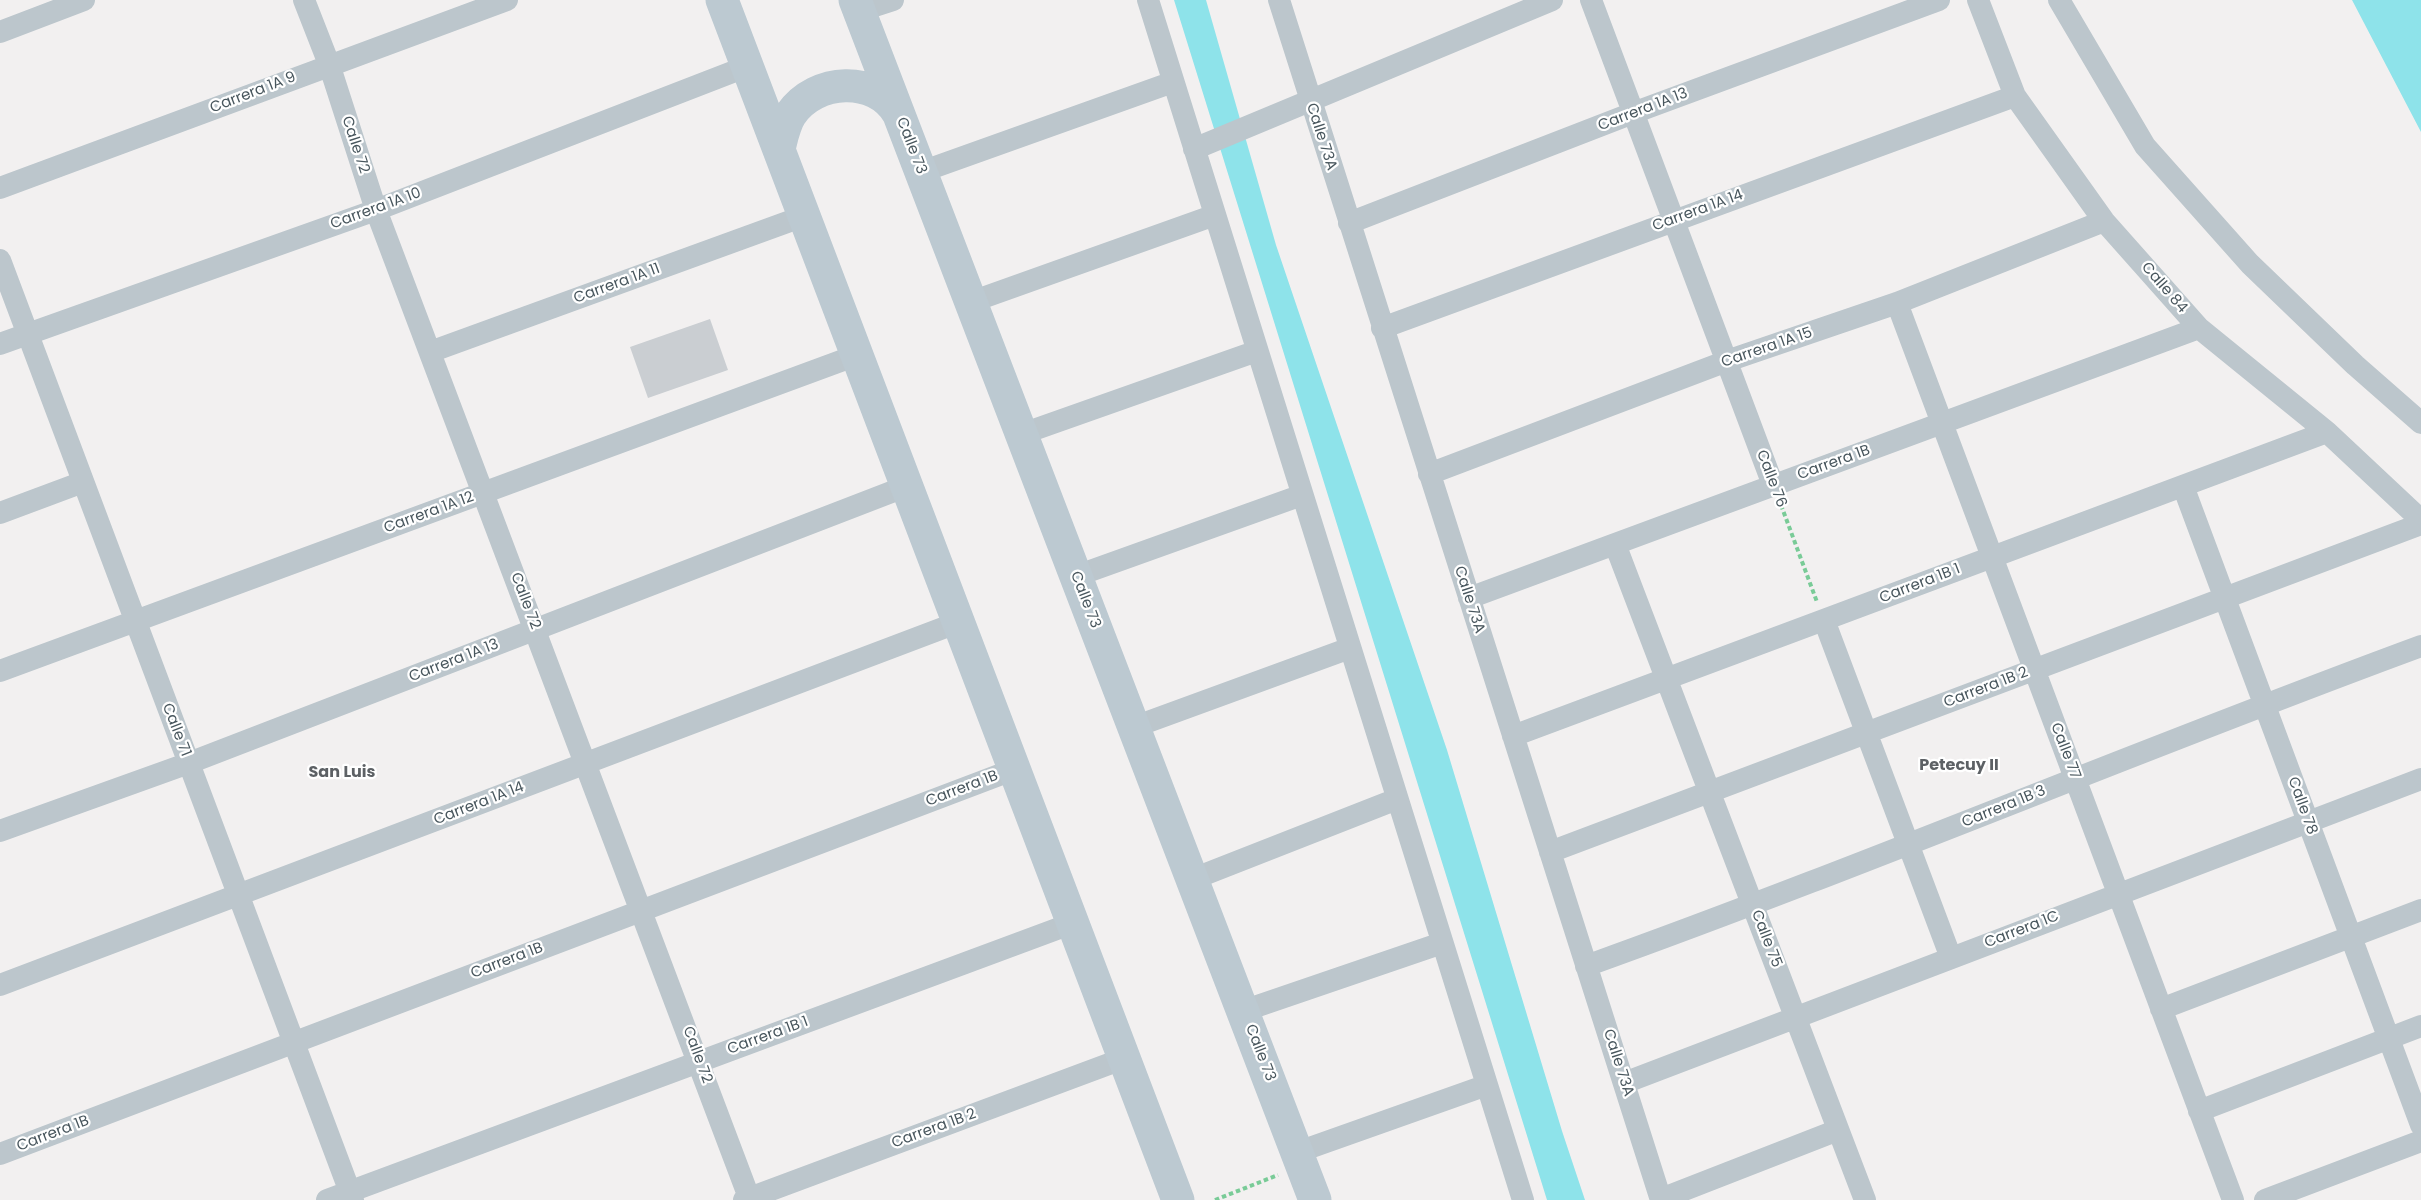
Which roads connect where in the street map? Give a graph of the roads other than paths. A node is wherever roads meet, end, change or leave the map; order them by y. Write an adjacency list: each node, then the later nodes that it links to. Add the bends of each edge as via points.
1 (84, 0): 14 (street)
2 (304, 0): 15 (street, Calle 72)
3 (507, 0): 15 (street, Carrera 1A 9)
4 (722, 0): 16 (main road)
5 (893, 0): 13 (street)
6 (1148, 0): 17 (street)
7 (1279, 0): 19 (street, Calle 73A)
8 (1552, 0): 19 (street)
9 (1591, 0): 20 (street, Calle 76)
10 (1939, 0): 20 (street, Carrera 1A 13)
11 (1978, 0): 18 (street, Calle 84)
12 (2059, 0): 44 (street, via 2145,146 2250,264)
13 (857, 5): 21 (main road, Calle 73)
14 (0, 32)
15 (329, 64): 25 (street, Carrera 1A 9); 26 (street, Calle 72)
16 (748, 66): 23 (main road); 26 (street, Carrera 1A 10)
17 (1173, 82): 22 (street); 24 (street)
18 (2015, 96): 29 (street, Carrera 1A 14); 30 (street, Calle 84)
19 (1302, 104): 22 (street); 31 (street, Calle 73A)
20 (1634, 113): 29 (street, Calle 76); 31 (street, Carrera 1A 13)
21 (900, 118): 23 (main road, via 891,102 875,92 839,86 804,100 783,131); 24 (main road, Calle 73)
22 (1200, 147): 27 (street)
23 (779, 149): 28 (main road)
24 (921, 172): 33 (main road, Calle 73)
25 (0, 188)
26 (376, 210): 37 (street, Carrera 1A 10); 40 (street, Calle 72)
27 (1215, 215): 33 (street); 39 (street)
28 (804, 216): 40 (street, Carrera 1A 11); 41 (main road)
29 (1674, 220): 35 (street, Carrera 1A 14); 42 (street, Calle 76)
30 (2104, 221): 34 (street, Carrera 1A 15); 36 (street, Calle 84)
31 (1349, 223): 35 (street, Calle 73A)
32 (0, 260): 37 (street, Calle 71)
33 (971, 302): 46 (main road, Calle 73)
34 (1897, 303): 42 (street, Carrera 1A 15); 43 (street, Calle 77)
35 (1382, 328): 47 (street, Calle 73A)
36 (2199, 328): 43 (street, Carrera 1B); 45 (street, Calle 84)
37 (27, 333): 38 (street, Carrera 1A 10); 48 (street, Calle 71)
38 (0, 344)
39 (1257, 351): 46 (street); 53 (street)
40 (430, 352): 52 (street, Calle 72)
41 (857, 355): 50 (main road); 52 (street, Carrera 1A 12)
42 (1727, 362): 47 (street, Carrera 1A 15); 49 (street, Calle 76)
43 (1942, 423): 49 (street, Carrera 1B); 57 (street, Calle 77)
44 (2421, 423)
45 (2327, 432): 51 (street, Carrera 1B 1); 55 (street, Calle 84)
46 (1022, 434): 58 (main road, Calle 73)
47 (1429, 474): 59 (street, Calle 73A)
48 (83, 482): 54 (street); 62 (street, Calle 71)
49 (1773, 485): 56 (street, Carrera 1B)
50 (907, 486): 63 (main road); 64 (street, Carrera 1A 13)
51 (2183, 486): 57 (street, Carrera 1B 1); 60 (street, Calle 78)
52 (484, 493): 62 (street, Carrera 1A 12); 64 (street, Calle 72)
53 (1302, 495): 58 (street); 66 (street)
54 (0, 513)
55 (2421, 522): 60 (street, Carrera 1B 2)
56 (1615, 544): 59 (street, Carrera 1B); 69 (street, Calle 75)
57 (1992, 557): 61 (street, Carrera 1B 1); 67 (street, Calle 77)
58 (1076, 576): 71 (main road, Calle 73)
59 (1468, 598): 73 (street, Calle 73A)
60 (2224, 598): 67 (street, Carrera 1B 2); 70 (street, Calle 78)
61 (1824, 620): 69 (street, Carrera 1B 1); 72 (street)
62 (135, 621): 68 (street, Carrera 1A 12); 74 (street, Calle 71)
63 (959, 622): 75 (street, Carrera 1A 14); 76 (main road)
64 (536, 630): 74 (street, Carrera 1A 13); 75 (street, Calle 72)
65 (2421, 646): 70 (street, Carrera 1B 3)
66 (1350, 648): 71 (street); 80 (street)
67 (2034, 670): 72 (street, Carrera 1B 2); 77 (street, Calle 77)
68 (0, 671)
69 (1666, 679): 73 (street, Carrera 1B 1); 79 (street, Calle 75)
70 (2264, 704): 77 (street, Carrera 1B 3); 81 (street, Calle 78)
71 (1134, 727): 85 (main road, Calle 73)
72 (1867, 733): 79 (street, Carrera 1B 2); 83 (street)
73 (1513, 736): 84 (street, Calle 73A)
74 (189, 763): 82 (street, Carrera 1A 13); 87 (street, Calle 71)
75 (586, 763): 87 (street, Carrera 1A 14); 89 (street, Calle 72)
76 (1014, 768): 89 (street, Carrera 1B); 91 (main road)
77 (2075, 779): 83 (street, Carrera 1B 3); 86 (street, Calle 77)
78 (2421, 779): 81 (street, Carrera 1C)
79 (1709, 792): 84 (street, Carrera 1B 2); 88 (street, Calle 75)
80 (1397, 798): 85 (street); 93 (street)
81 (2308, 822): 86 (street, Carrera 1C); 92 (street, Calle 78)
82 (0, 831)
83 (1909, 845): 88 (street, Carrera 1B 3); 94 (street)
84 (1550, 852): 95 (street, Calle 73A)
85 (1193, 879): 98 (main road, Calle 73)
86 (2118, 894): 94 (street, Carrera 1C); 97 (street, Calle 77)
87 (238, 895): 96 (street, Carrera 1A 14); 102 (street, Calle 71)
88 (1752, 904): 95 (street, Carrera 1B 3); 99 (street, Calle 75)
89 (642, 910): 102 (street, Carrera 1B); 104 (street, Calle 72)
90 (2421, 910): 92 (street)
91 (1073, 923): 103 (main road); 104 (street, Carrera 1B 1)
92 (2350, 936): 97 (street); 101 (street, Calle 78)
93 (1442, 943): 98 (street); 106 (street)
94 (1951, 958): 99 (street, Carrera 1C)
95 (1586, 966): 105 (street, Calle 73A)
96 (0, 985)
97 (2161, 1009): 107 (street, Calle 77)
98 (1243, 1011): 112 (main road, Calle 73)
99 (1795, 1017): 105 (street, Carrera 1C); 109 (street, Calle 75)
100 (2421, 1026): 101 (street)
101 (2388, 1038): 107 (street); 108 (street, Calle 78)
102 (293, 1042): 111 (street, Carrera 1B); 113 (street, Calle 71)
103 (1125, 1058): 114 (street, Carrera 1B 2); 115 (main road)
104 (699, 1062): 113 (street, Carrera 1B 1); 114 (street, Calle 72)
105 (1624, 1083): 119 (street, Calle 73A)
106 (1487, 1085): 112 (street); 118 (street)
107 (2199, 1111): 121 (street, Calle 77)
108 (2421, 1125)
109 (1838, 1130): 119 (street); 120 (street, Calle 75)
110 (2421, 1141): 122 (street)
111 (0, 1154)
112 (1300, 1159): 117 (main road, Calle 73)
113 (351, 1196): 116 (street, Carrera 1B 1)
114 (748, 1199)
115 (1175, 1199)
116 (327, 1200)
117 (1315, 1200)
118 (1523, 1200)
119 (1661, 1200)
120 (1865, 1200)
121 (2233, 1200)
122 (2265, 1200)

